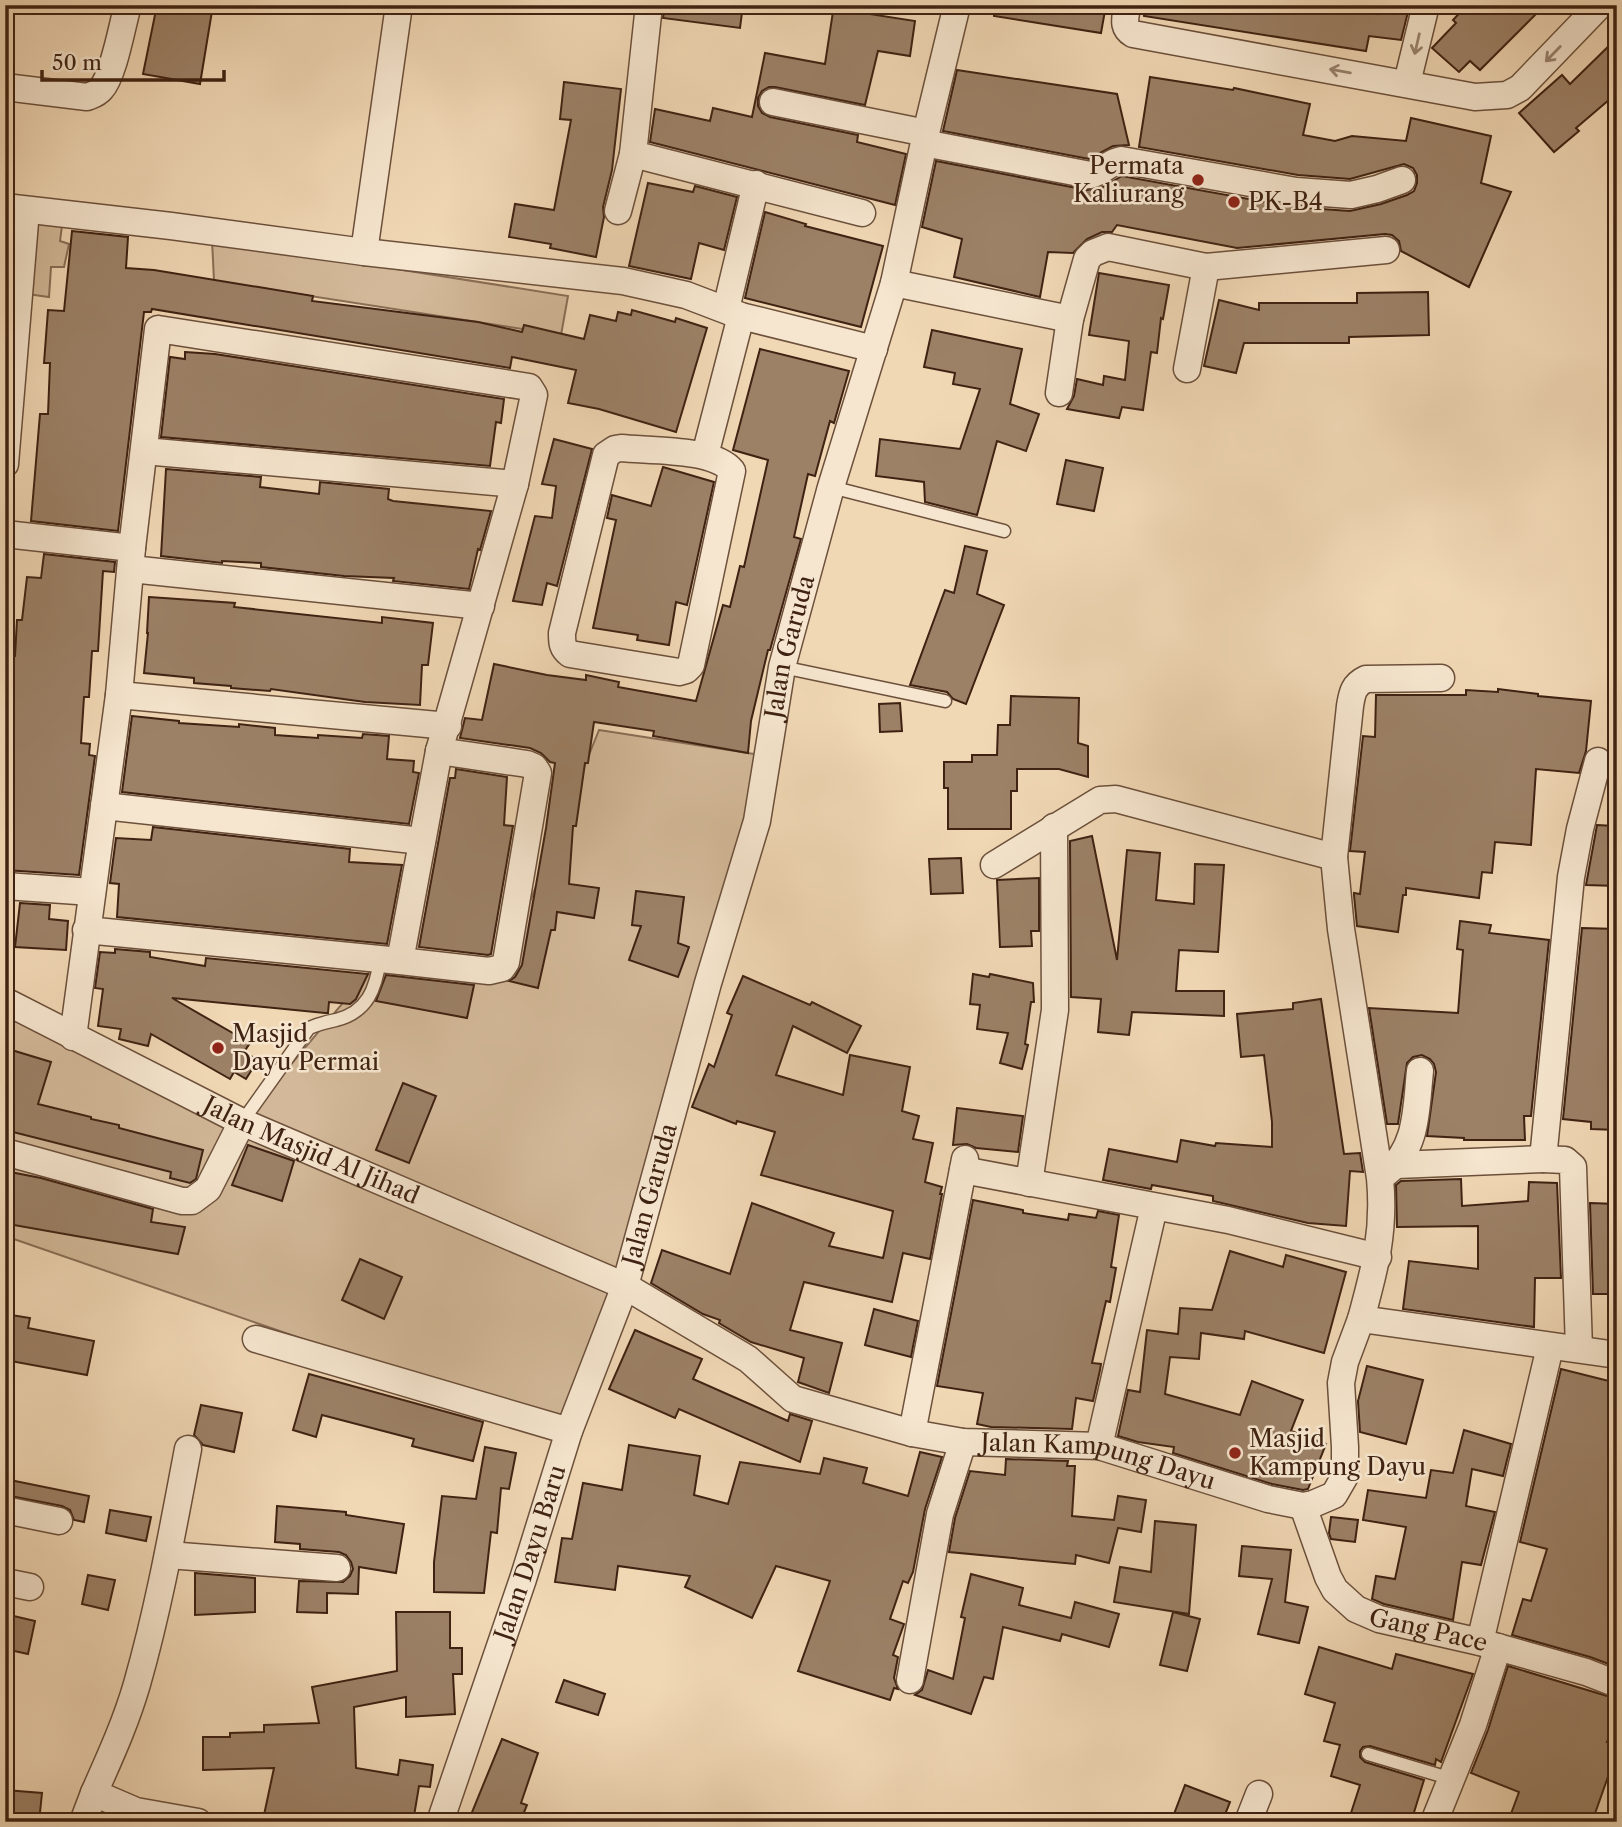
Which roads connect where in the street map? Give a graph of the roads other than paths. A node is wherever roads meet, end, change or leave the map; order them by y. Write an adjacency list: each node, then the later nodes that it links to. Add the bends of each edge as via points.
1 (128, 5): 9 (street, via 108,78 94,95)
2 (400, 5): 19 (street)
3 (649, 5): 12 (street)
4 (957, 5): 11 (street, Jalan Garuda)
5 (1127, 5): 8 (street, one-way to 5, via 1133,34 1125,24)
6 (1426, 5): 8 (street, one-way to 8)
7 (1600, 5): 8 (street, one-way to 8, via 1520,88 1507,95 1475,97)
8 (1407, 83)
9 (5, 87)
10 (773, 102): 11 (street)
11 (925, 138): 13 (street, via 1090,175 1121,160 1296,191 1351,195); 21 (street, Jalan Garuda)
12 (633, 154): 14 (street); 16 (street)
13 (1402, 180)
14 (756, 184): 17 (street); 22 (street)
15 (16, 208): 19 (street); 29 (street)
16 (618, 211)
17 (862, 213)
18 (1386, 250): 20 (street)
19 (363, 252): 22 (street, via 623,281 686,295)
20 (1206, 267): 23 (street, via 1102,248 1087,258); 25 (street)
21 (894, 283): 23 (street); 24 (street, Jalan Garuda)
22 (733, 312): 24 (street); 28 (street)
23 (1070, 319): 26 (street)
24 (874, 349): 31 (street, Jalan Garuda)
25 (1187, 369)
26 (1059, 393)
27 (144, 451): 30 (street); 30 (street, via 158,329 529,387 534,395); 34 (street)
28 (705, 456): 28 (street, via 621,448 606,455 562,633 564,650 680,672 691,665 732,476 728,466)
29 (5, 464)
30 (515, 484): 35 (street)
31 (831, 487): 32 (lane); 36 (street, Jalan Garuda)
32 (1004, 531)
33 (5, 534): 34 (street)
34 (132, 559): 35 (street); 38 (street)
35 (481, 606): 40 (street)
36 (782, 667): 39 (lane); 62 (street, Jalan Garuda, via 757,821)
37 (1441, 678): 46 (street, via 1373,678 1355,687)
38 (119, 695): 40 (street); 43 (street)
39 (945, 702)
40 (448, 726): 41 (street)
41 (439, 751): 45 (street); 51 (street, via 527,764 538,773 506,962 489,971)
42 (1598, 761): 57 (street, via 1571,877)
43 (104, 806): 45 (street); 49 (street)
44 (1054, 827): 46 (street, via 1100,800 1116,799); 47 (street); 59 (street, via 1055,1010)
45 (422, 841): 51 (street)
46 (1334, 858): 58 (street, via 1341,929)
47 (994, 865)
48 (5, 886): 49 (street)
49 (92, 892): 50 (street)
50 (86, 930): 51 (street); 53 (street)
51 (390, 960): 55 (lane, via 372,994 353,1013 309,1028)
52 (5, 1001): 53 (street, Jalan Masjid Al Jihad)
53 (73, 1037): 55 (street, Jalan Masjid Al Jihad)
54 (1420, 1071): 58 (street, via 1414,1134)
55 (242, 1122): 56 (street, via 208,1189 192,1201); 62 (street, Jalan Masjid Al Jihad)
56 (5, 1152)
57 (1543, 1159): 58 (street); 66 (street, via 1565,1160 1573,1167)
58 (1388, 1172): 61 (street)
59 (1029, 1183): 60 (street); 69 (street, via 964,1165)
60 (1154, 1207): 61 (street); 71 (street)
61 (1378, 1257): 63 (street)
62 (625, 1286): 68 (street, Jalan Dayu Baru); 69 (street, Jalan Kampung Dayu, via 748,1359 793,1399)
63 (1361, 1319): 65 (street); 73 (street, via 1341,1383 1345,1476 1334,1495)
64 (256, 1339): 68 (street)
65 (1550, 1347): 66 (street); 78 (street)
66 (1579, 1349): 67 (street)
67 (1617, 1355)
68 (569, 1431): 87 (street, Jalan Dayu Baru)
69 (912, 1433): 70 (street, Jalan Kampung Dayu)
70 (963, 1441): 71 (street, Jalan Kampung Dayu); 79 (street, via 940,1514)
71 (1099, 1446): 73 (street, Jalan Kampung Dayu)
72 (188, 1449): 76 (street)
73 (1303, 1506): 78 (street, Gang Pace, via 1328,1577 1345,1601 1379,1619)
74 (5, 1510): 75 (street)
75 (59, 1521)
76 (168, 1555): 77 (street); 83 (street, via 137,1685)
77 (337, 1568)
78 (1489, 1645): 80 (street, Gang Pace); 82 (street)
79 (910, 1680)
80 (1617, 1684)
81 (1368, 1754): 82 (lane)
82 (1452, 1779): 89 (street)
83 (94, 1793): 85 (street); 86 (street, via 136,1811)
84 (1259, 1794): 88 (street)
85 (83, 1822)
86 (198, 1822)
87 (440, 1822)
88 (1248, 1822)
89 (1434, 1822)

